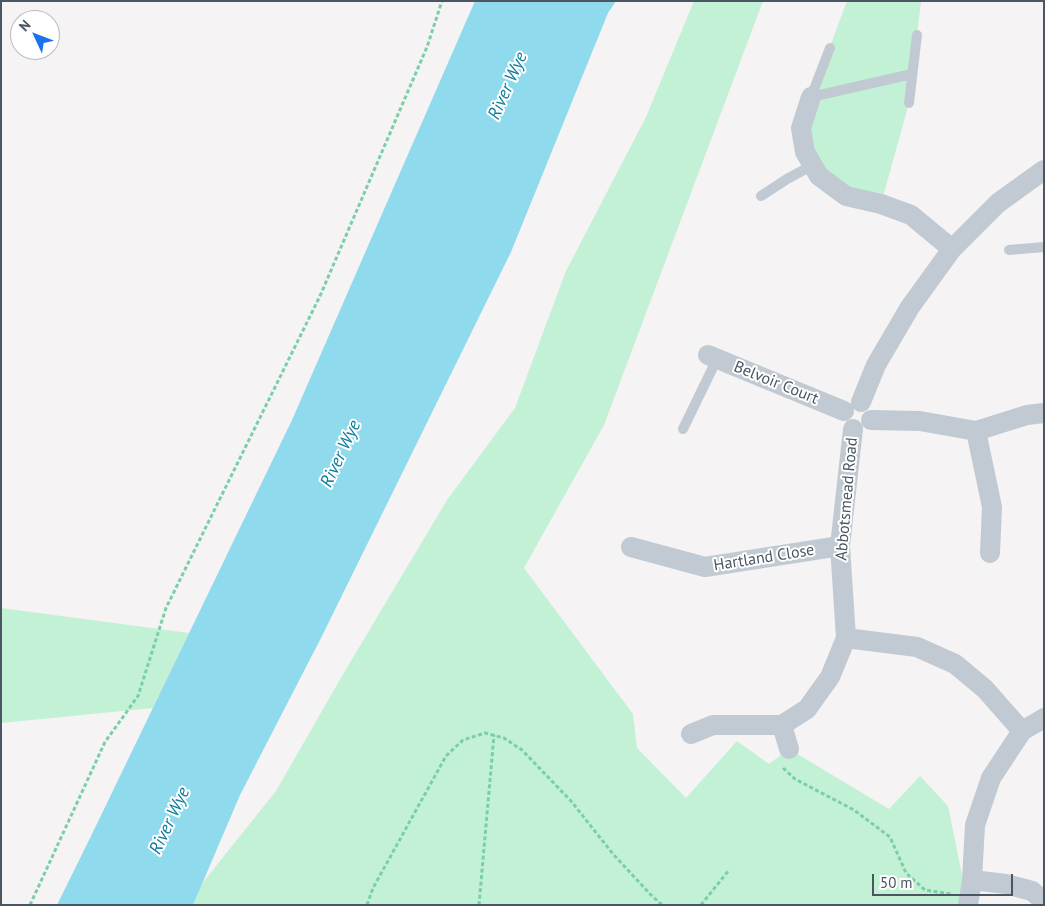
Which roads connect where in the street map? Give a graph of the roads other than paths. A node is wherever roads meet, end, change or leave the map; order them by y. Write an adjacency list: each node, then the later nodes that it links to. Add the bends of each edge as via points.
1 (917, 36): 3 (lane)
2 (830, 48): 4 (lane)
3 (912, 74): 4 (lane); 5 (lane)
4 (811, 97): 6 (street, via 800,128 805,152)
5 (909, 103)
6 (813, 165): 8 (lane); 10 (street, via 819,176 846,196 911,215)
7 (1044, 170): 10 (street, via 998,202)
8 (761, 196)
9 (1044, 248): 11 (lane)
10 (952, 249): 13 (street, via 910,307)
11 (1009, 250)
12 (712, 357): 13 (street, Belvoir Court); 17 (lane)
13 (852, 406): 15 (street, via 866,404 872,414); 16 (street, via 844,421)
14 (1044, 413): 18 (street)
15 (871, 420): 16 (street, via 864,428); 18 (street, via 920,421)
16 (853, 429): 19 (street, Abbotsmead Road)
17 (683, 430)
18 (976, 431): 21 (street, via 992,507)
19 (840, 546): 20 (street, Hartland Close, via 705,568); 22 (street, Abbotsmead Road)
20 (631, 547)
21 (990, 553)
22 (846, 638): 24 (street, Abbotsmead Road, via 830,677 807,709); 25 (street, via 917,647 955,664 985,689)
23 (1044, 718): 25 (street)
24 (782, 725): 26 (street, via 713,725); 27 (street)
25 (1022, 731): 28 (street, via 991,778 974,825)
26 (691, 734)
27 (789, 749)
28 (970, 894): 29 (street, via 1006,884 1032,891)
29 (1044, 901)

